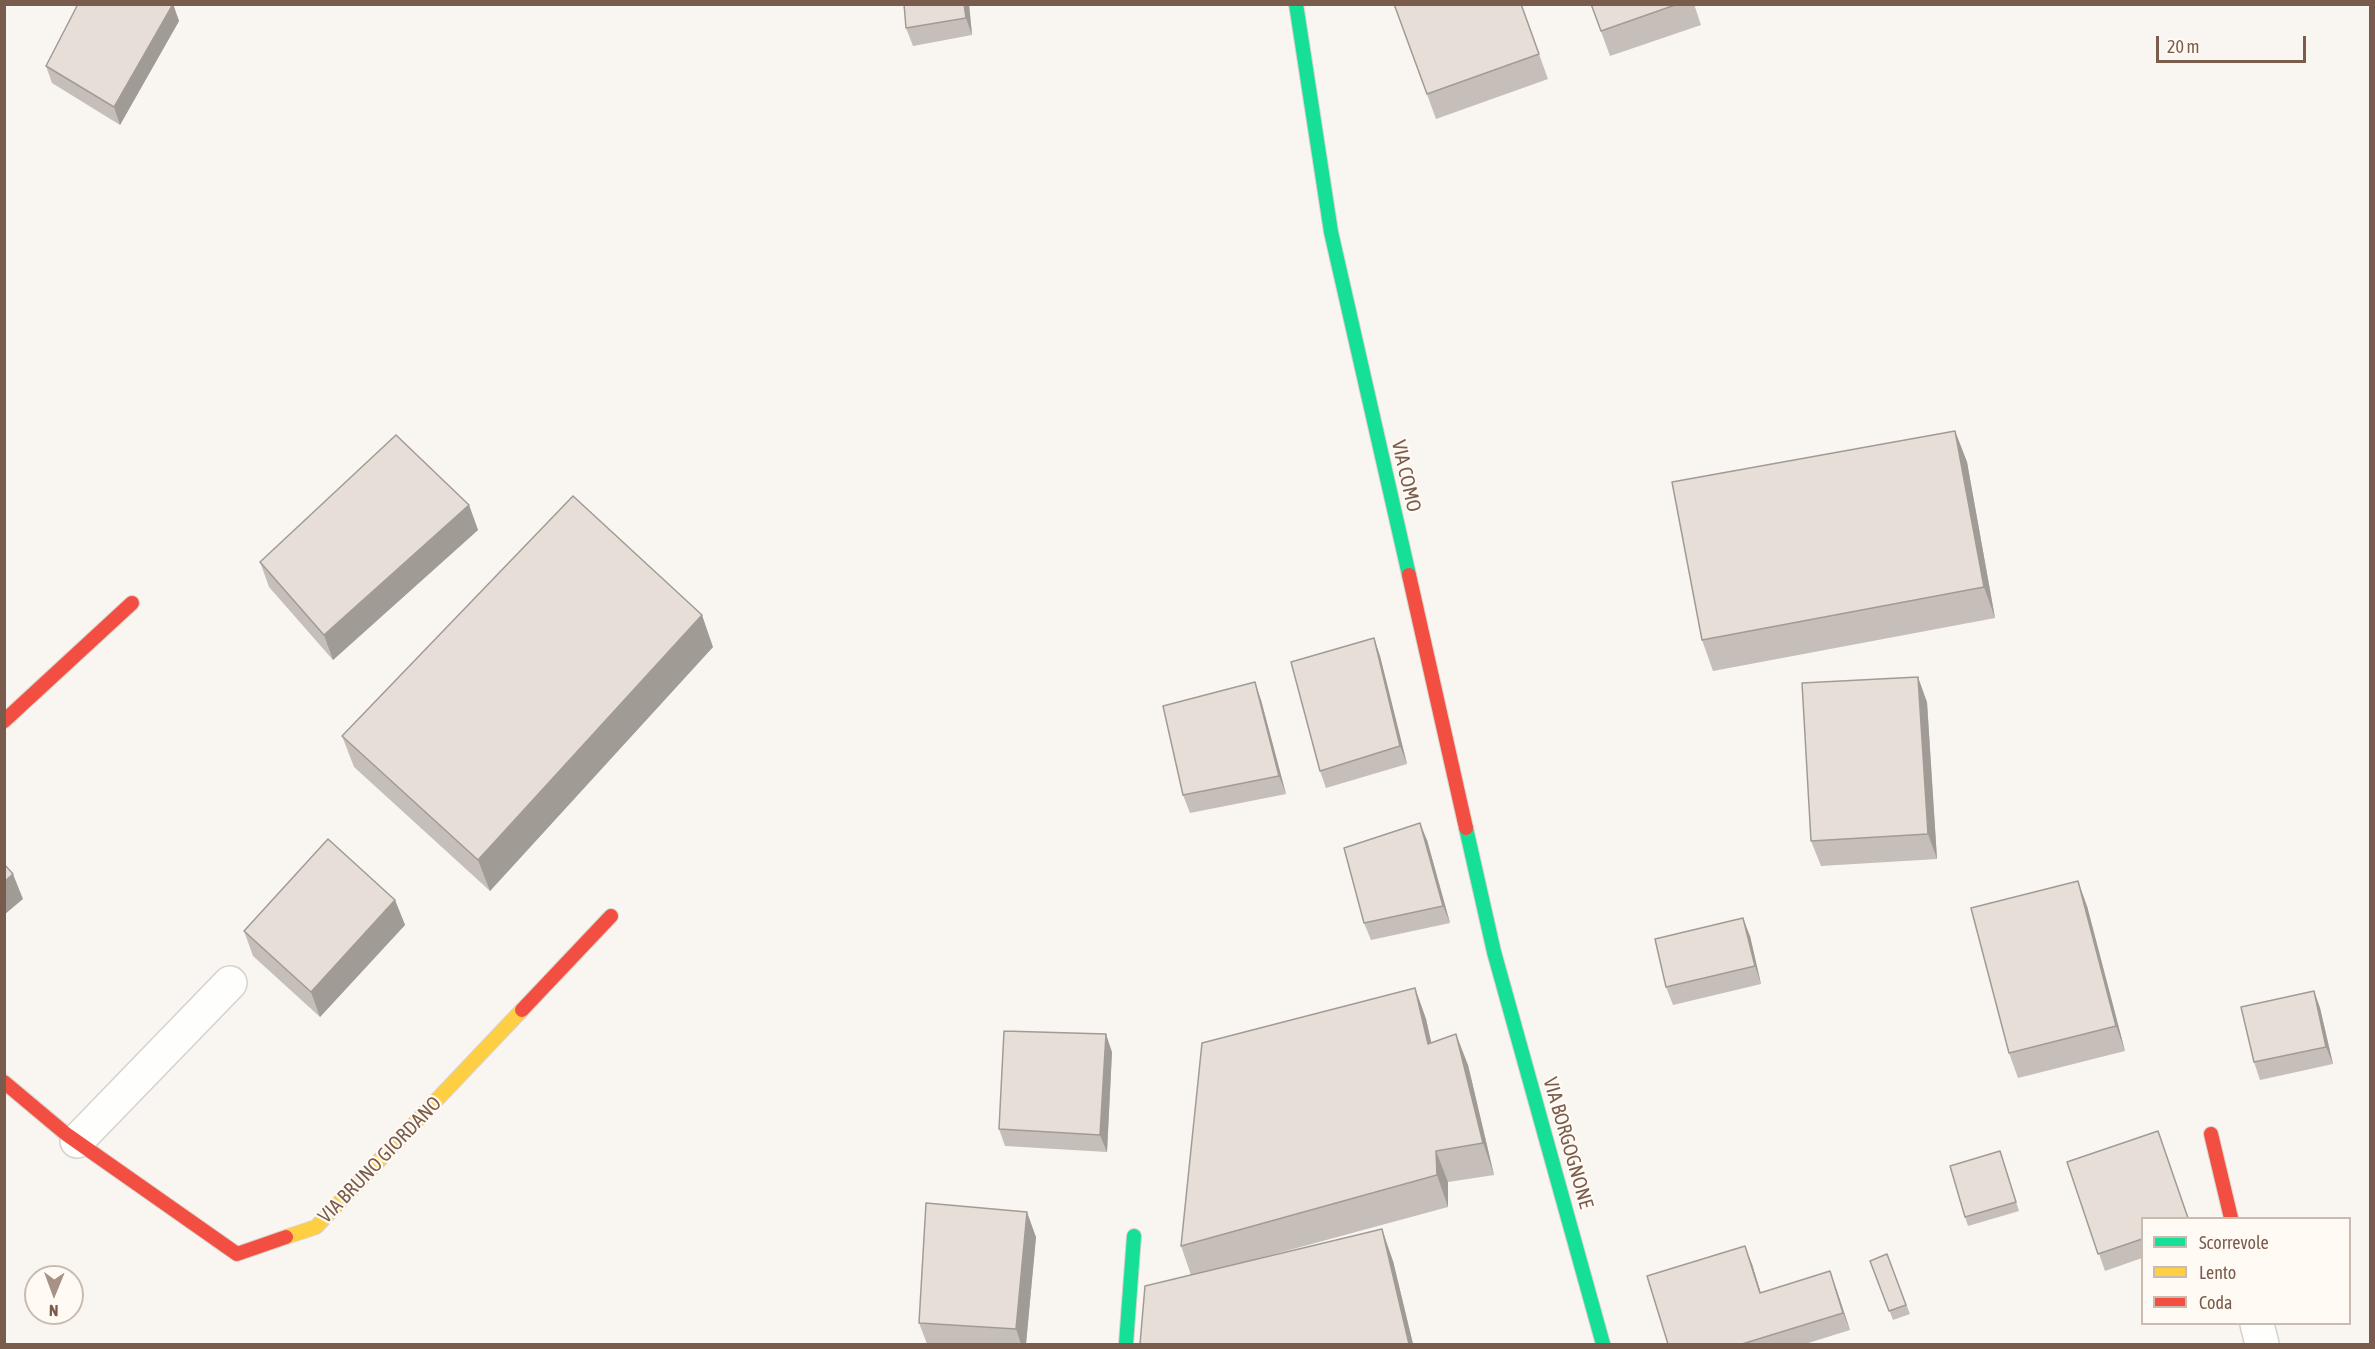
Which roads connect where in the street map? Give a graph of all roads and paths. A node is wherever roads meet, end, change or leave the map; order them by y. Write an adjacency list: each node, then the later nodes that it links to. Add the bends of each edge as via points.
1 (1296, 4): 5 (street, VIA COMO, via 1331,232)
2 (132, 603): 3 (street)
3 (4, 721)
4 (612, 916): 9 (street, VIA BRUNO GIORDANO, via 316,1227 237,1254)
5 (1494, 952): 14 (street, VIA BORGOGNONE)
6 (230, 983): 9 (street)
7 (4, 1082): 9 (street, VIA BRUNO GIORDANO)
8 (2211, 1134): 10 (street)
9 (77, 1141)
10 (2231, 1217)
11 (1134, 1236): 13 (street)
12 (2257, 1325): 15 (street)
13 (1126, 1344)
14 (1604, 1344)
15 (2262, 1344)

